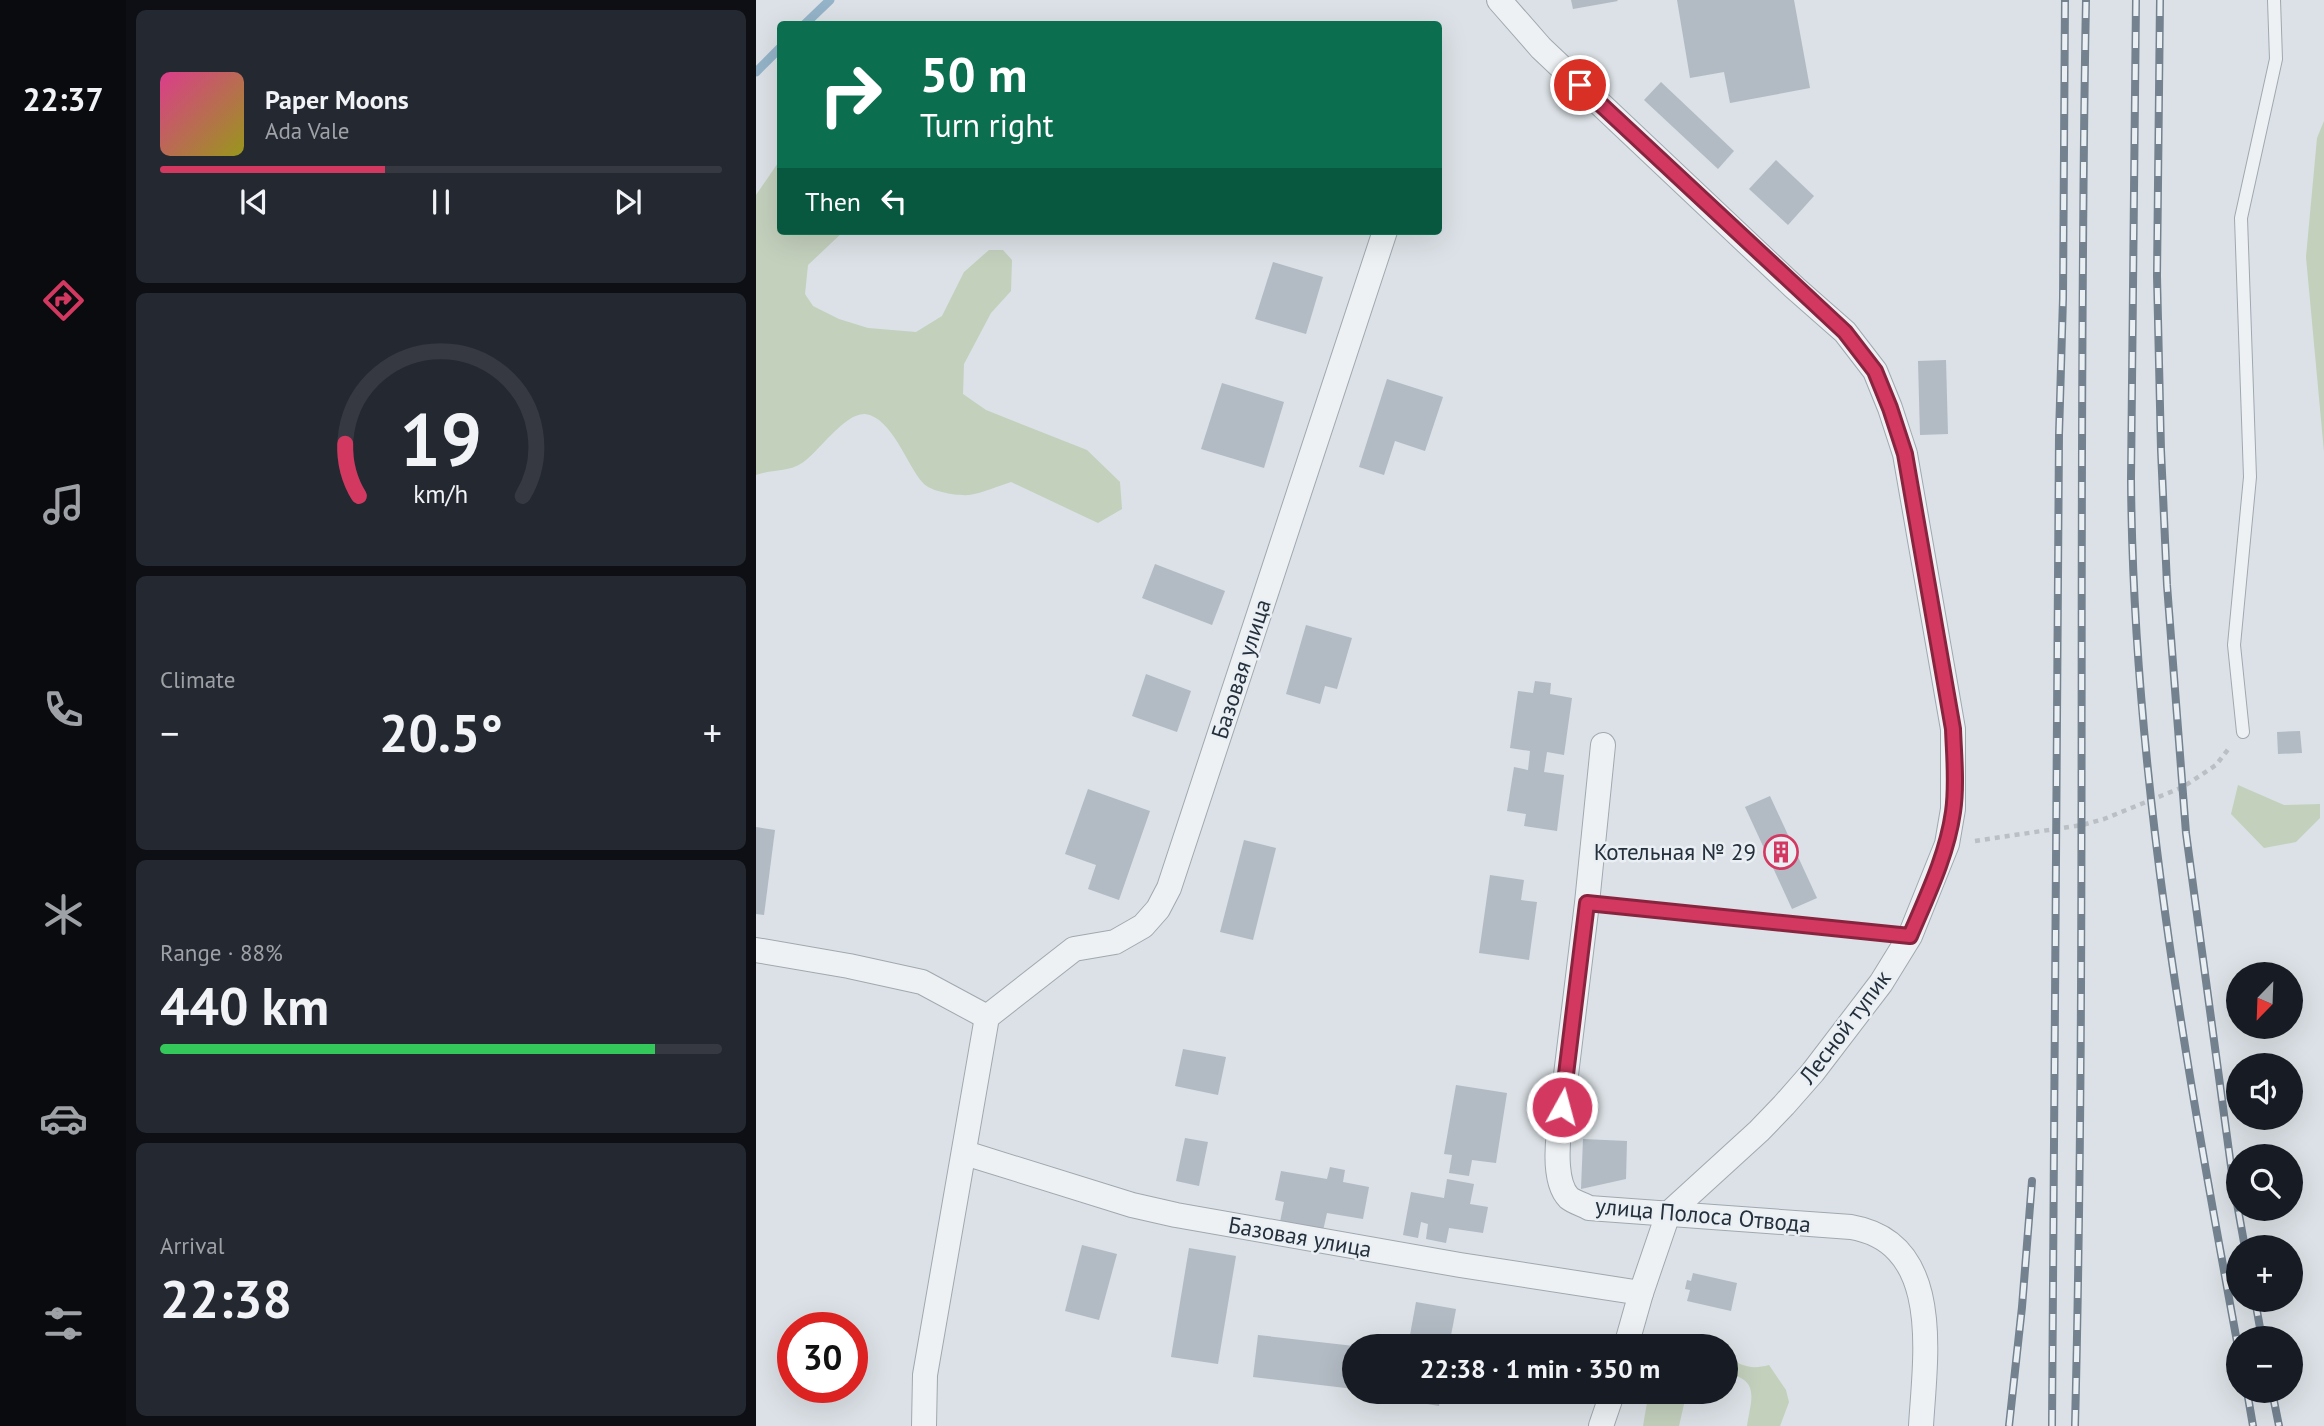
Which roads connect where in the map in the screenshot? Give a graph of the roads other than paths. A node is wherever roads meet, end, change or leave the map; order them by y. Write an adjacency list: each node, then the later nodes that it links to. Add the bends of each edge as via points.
1 (1499, 0): 7 (street, Лесной тупик, via 1541,48 1845,332 1875,371 1905,454 1953,729 1954,809 1947,844)
2 (2274, 0): 4 (lane, via 2276,58 2241,218 2250,477 2234,645)
3 (1384, 235): 9 (street, Базовая улица, via 1169,888 1143,926 1115,942 1073,949)
4 (2243, 732)
5 (1603, 745): 6 (street, улица Полоса Отвода)
6 (1587, 903): 7 (lane); 11 (street, улица Полоса Отвода, via 1559,1132 1557,1158 1562,1183 1569,1198 1589,1208)
7 (1910, 936): 11 (street, Лесной тупик, via 1881,983 1805,1080 1759,1131)
8 (756, 950): 9 (street, via 922,982)
9 (987, 1017): 10 (street)
10 (965, 1153): 12 (street, Базовая улица, via 1176,1215); 15 (street, via 925,1375)
11 (1668, 1214): 12 (street); 17 (street, улица Полоса Отвода, via 1851,1227 1885,1239 1903,1255 1919,1286 1925,1355)
12 (1641, 1293): 13 (street)
13 (1629, 1334)
14 (1609, 1404): 16 (street)
15 (924, 1426)
16 (1601, 1426)
17 (1921, 1426)

